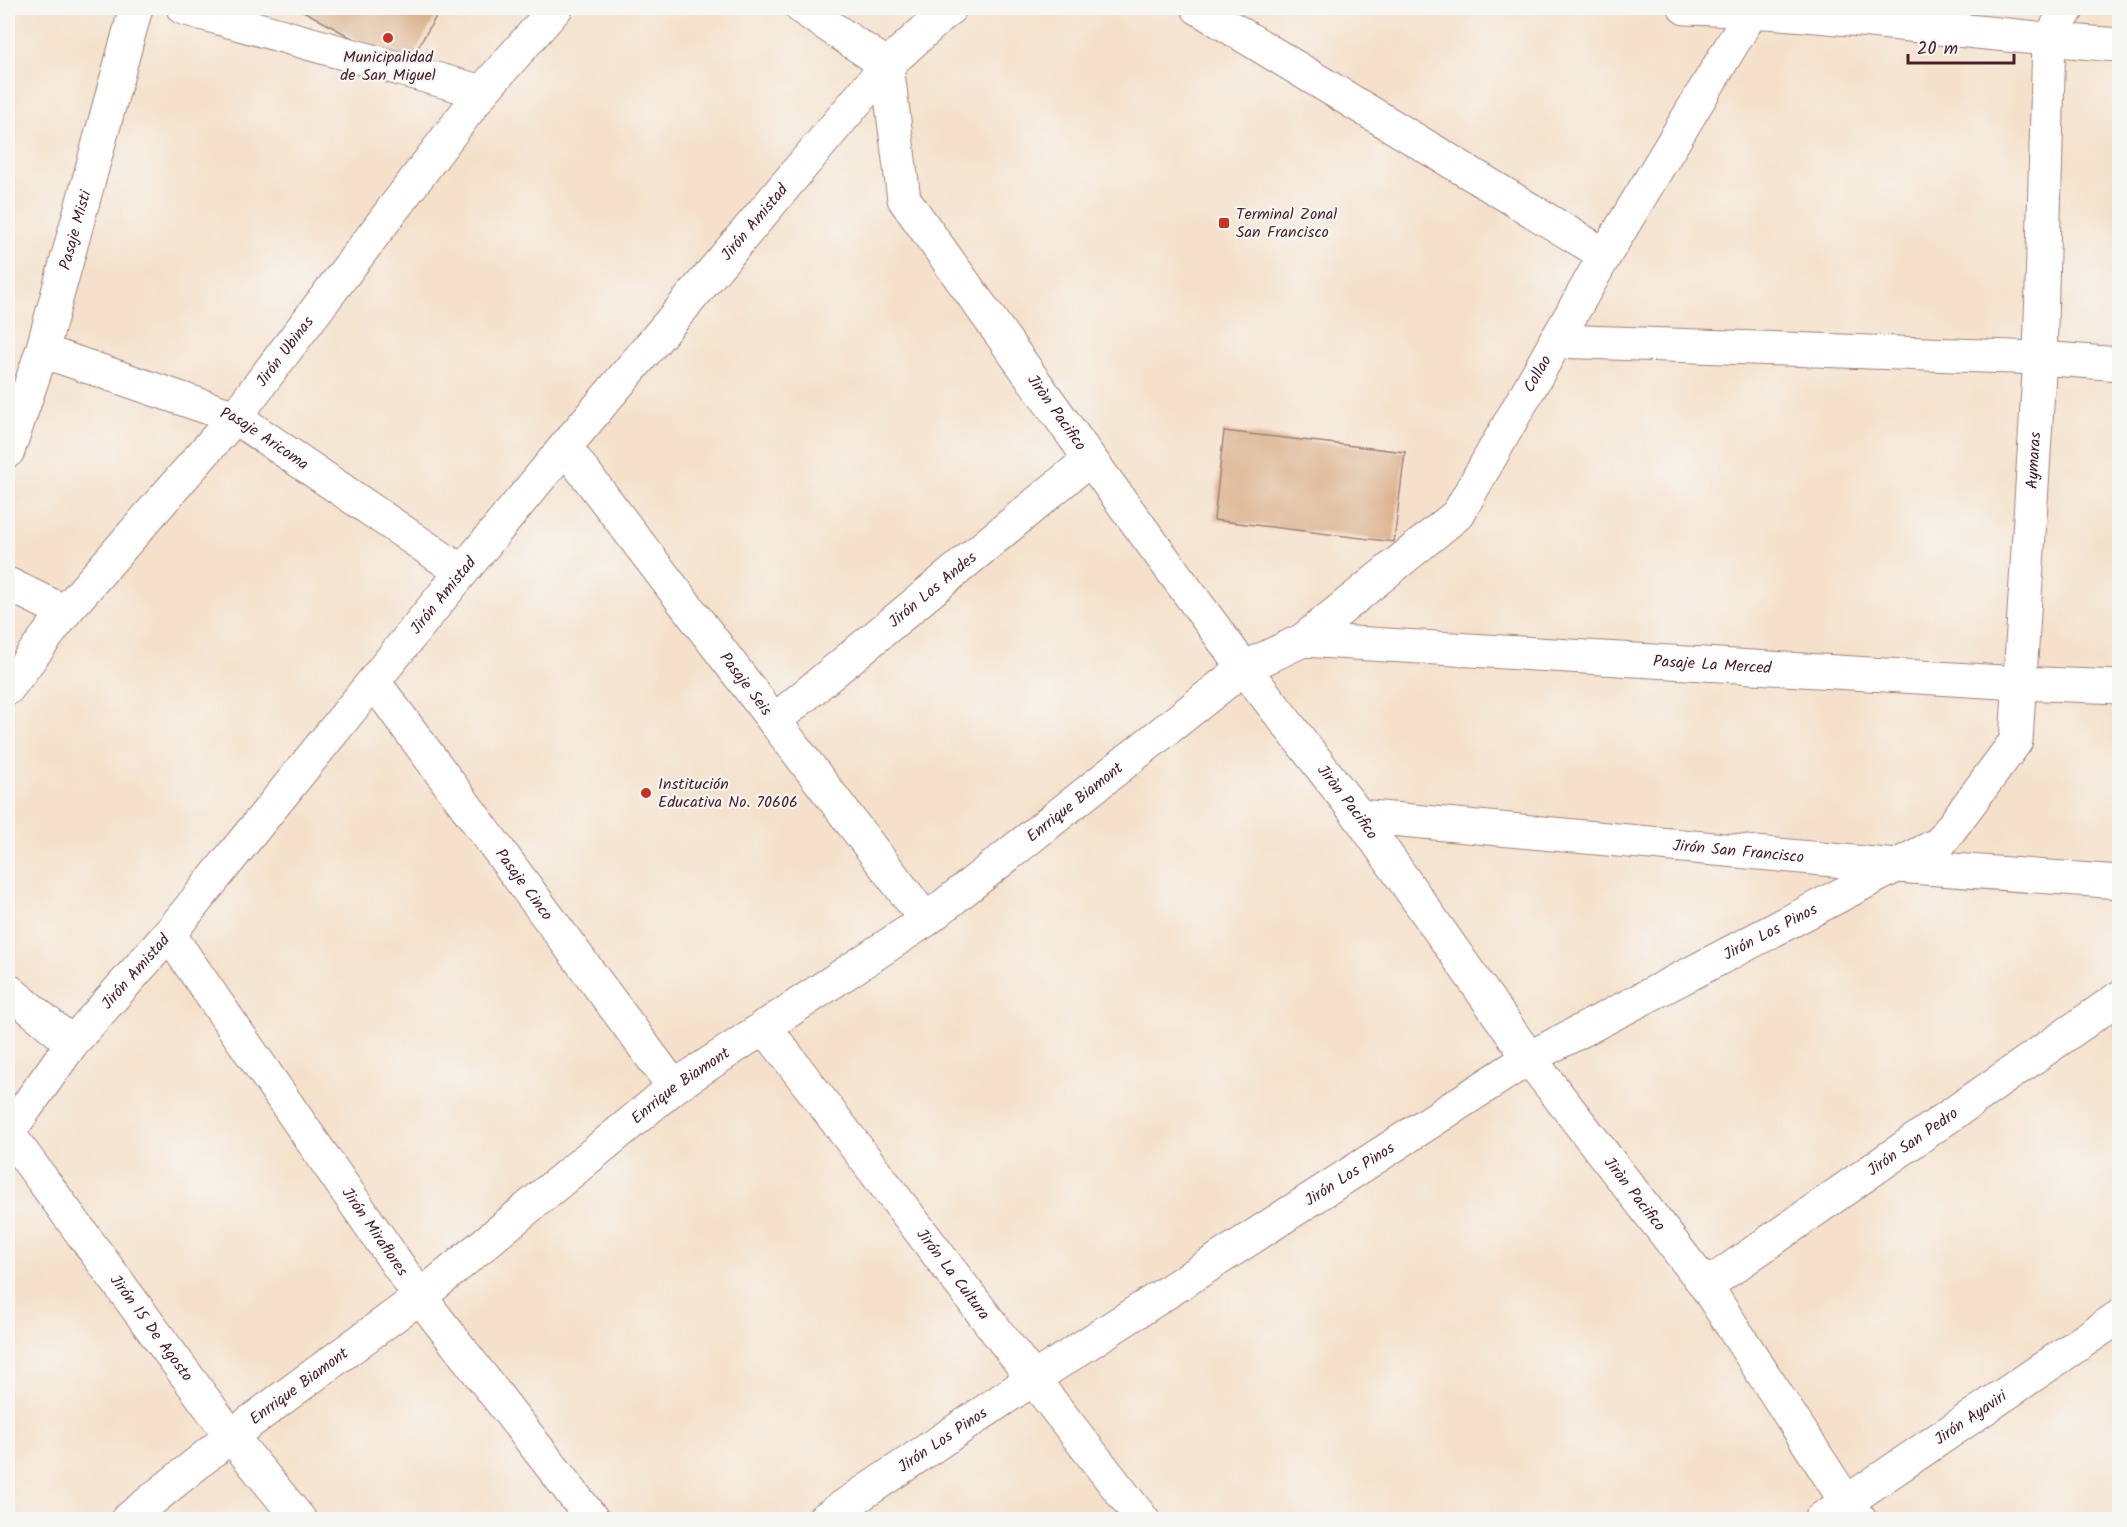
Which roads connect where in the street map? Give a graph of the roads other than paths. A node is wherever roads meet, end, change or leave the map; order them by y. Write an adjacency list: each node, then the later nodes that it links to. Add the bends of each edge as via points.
1 (136, 8): 16 (street, Pasaje Misti)
2 (183, 8): 13 (street)
3 (556, 8): 13 (street, Jirón Ubinas)
4 (802, 8): 12 (street)
5 (950, 8): 12 (street, Jirón Amistad)
6 (1198, 8): 14 (street)
7 (1685, 8): 8 (street)
8 (1754, 8): 10 (street); 14 (street, Collao)
9 (2068, 8): 10 (street, Aymaras)
10 (2049, 40): 11 (street); 17 (street, Aymaras)
11 (2120, 45)
12 (887, 65): 20 (street, Jirón Amistad); 22 (street, Jiròn Pacifico, via 904,199)
13 (482, 92): 19 (street, Jirón Ubinas)
14 (1605, 255): 15 (street, Collao)
15 (1555, 341): 17 (street); 26 (street, Collao, via 1458,514)
16 (42, 351): 19 (street, Pasaje Aricoma); 21 (street, Pasaje Misti)
17 (2040, 358): 18 (street); 29 (street, Aymaras)
18 (2120, 364)
19 (235, 417): 23 (street, Pasaje Aricoma); 25 (street, Jirón Ubinas)
20 (565, 447): 23 (street, Jirón Amistad); 32 (street, Pasaje Seis)
21 (8, 451)
22 (1090, 459): 27 (street, Jiròn Pacifico); 32 (street, Jirón Los Andes)
23 (462, 572): 28 (street, Jirón Amistad)
24 (8, 584): 25 (street)
25 (65, 612): 31 (street, Jirón Ubinas)
26 (1303, 640): 27 (street, Collao); 29 (street, Pasaje La Merced)
27 (1244, 668): 33 (street, Jiròn Pacifico); 36 (street, Enrrique Biamont)
28 (374, 682): 37 (street, Jirón Amistad); 43 (street, Pasaje Cinco)
29 (2019, 683): 30 (street, Pasaje La Merced); 34 (street, Aymaras, via 2016,741 1940,843)
30 (2120, 687)
31 (8, 688)
32 (774, 721): 36 (street, Pasaje Seis)
33 (1359, 816): 34 (street, Jirón San Francisco); 42 (street, Jiròn Pacifico)
34 (1897, 866): 35 (street, Jirón San Francisco); 42 (street, Jirón Los Pinos)
35 (2120, 882)
36 (926, 920): 40 (street, Enrrique Biamont)
37 (169, 934): 41 (street, Jirón Amistad); 46 (street, Jirón Miraflores)
38 (8, 990): 41 (street)
39 (2120, 997): 45 (street, Jirón San Pedro)
40 (764, 1026): 43 (street, Enrrique Biamont); 48 (street, Jirón La Cultura)
41 (72, 1042): 44 (street, Jirón Amistad)
42 (1529, 1058): 45 (street, Jiròn Pacifico); 48 (street, Jirón Los Pinos)
43 (674, 1087): 46 (street, Enrrique Biamont)
44 (8, 1132): 49 (street, Jirón 15 De Agosto)
45 (1706, 1286): 50 (street, Jiròn Pacifico)
46 (420, 1297): 49 (street, Enrrique Biamont); 53 (street, Jirón Miraflores)
47 (2120, 1316): 50 (street, Jirón Ayaviri)
48 (1033, 1379): 54 (street, Jirón Los Pinos); 55 (street, Jirón La Cultura)
49 (231, 1436): 51 (street, Enrrique Biamont); 52 (street, Jirón 15 De Agosto)
50 (1842, 1514)
51 (127, 1520)
52 (300, 1520)
53 (593, 1520)
54 (823, 1520)
55 (1143, 1520)

